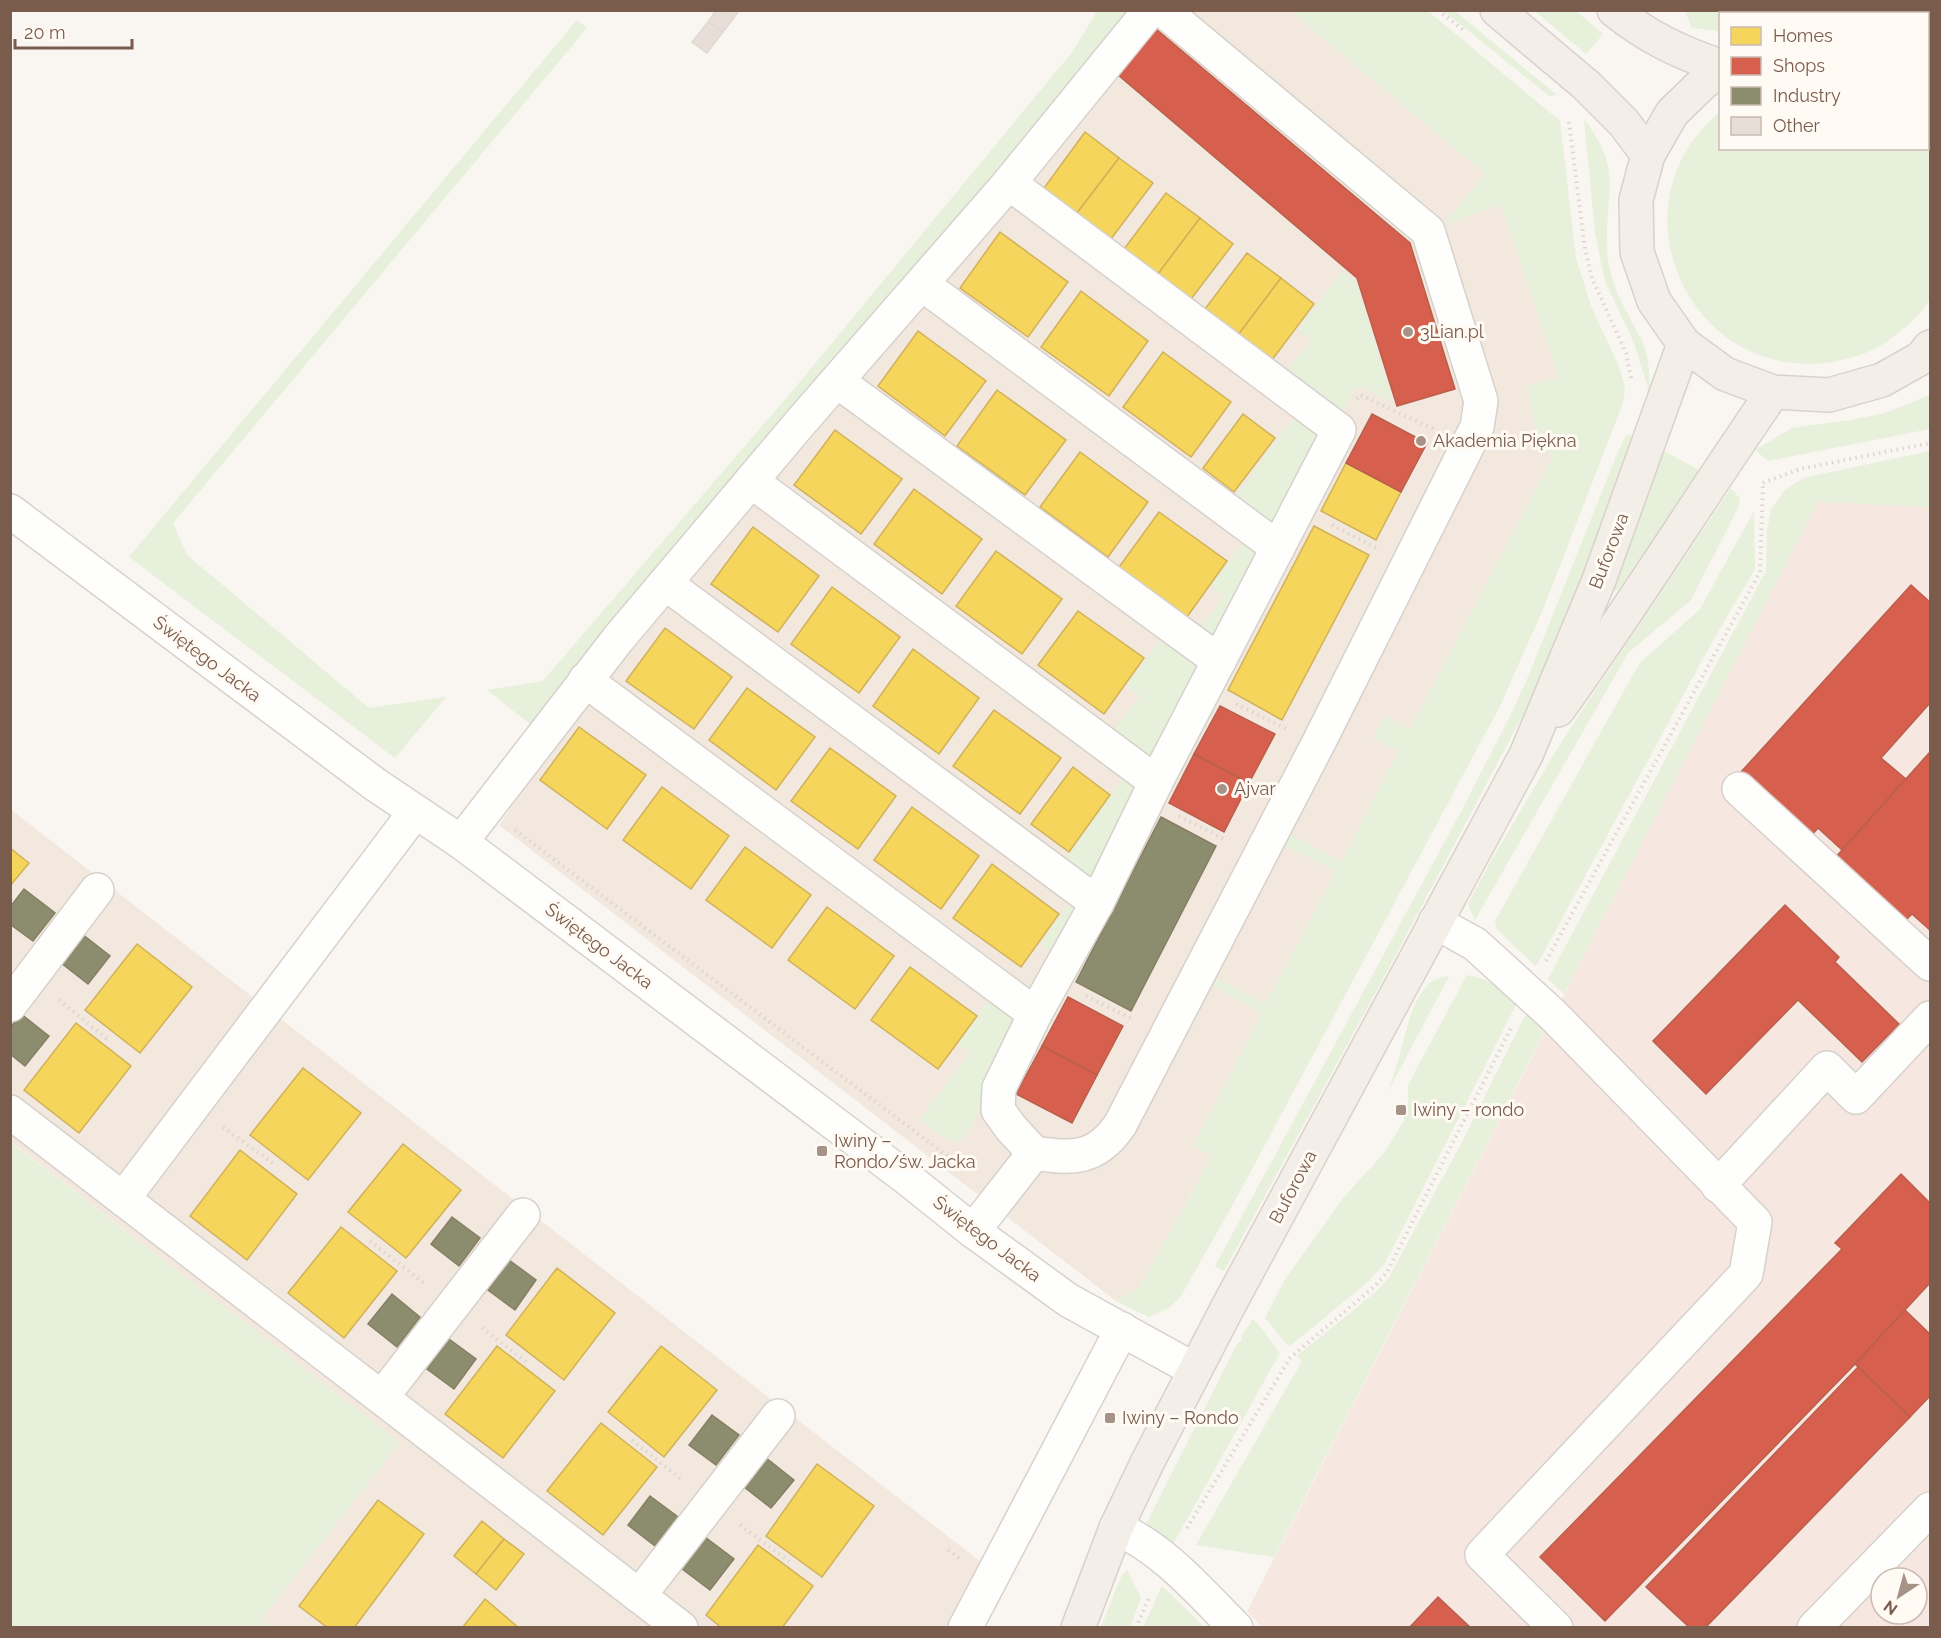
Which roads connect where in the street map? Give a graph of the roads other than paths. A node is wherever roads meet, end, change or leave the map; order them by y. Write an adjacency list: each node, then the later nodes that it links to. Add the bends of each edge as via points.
1 (1150, 10): 8 (street)
2 (1163, 10): 33 (street, via 1428,231 1481,401 1477,427 1120,1125 1100,1148 1083,1154 1065,1158)
3 (1497, 10): 7 (main road, via 1586,85 1624,123)
4 (1614, 10): 5 (main road, via 1633,26 1681,53)
5 (1719, 68)
6 (1719, 69): 7 (main road, via 1672,112)
7 (1648, 155): 10 (main road, via 1636,200 1637,252 1654,301)
8 (1009, 183): 9 (street); 16 (street, via 1339,430)
9 (922, 284): 12 (street); 16 (street)
10 (1684, 344): 13 (main road, via 1725,374); 20 (main road, Buforowa, via 1599,580)
11 (1927, 355): 13 (main road, via 1882,380 1829,395)
12 (837, 381): 14 (street); 18 (street)
13 (1773, 392): 20 (main road, Buforowa, via 1605,645)
14 (751, 481): 17 (street); 22 (street)
15 (10, 511): 23 (street, Świętego Jacka)
16 (1278, 548): 18 (street)
17 (665, 584): 19 (street); 26 (street)
18 (1212, 675): 22 (street)
19 (585, 680): 24 (street); 30 (street)
20 (1526, 755): 27 (main road, Buforowa)
21 (1739, 789): 28 (street)
22 (1151, 791): 26 (street)
23 (415, 812): 24 (street, Świętego Jacka); 35 (street)
24 (461, 842): 37 (street, Świętego Jacka)
25 (97, 890): 29 (street)
26 (1097, 903): 30 (street)
27 (1435, 922): 34 (street, via 1475,944 1529,993); 39 (main road, Buforowa)
28 (1930, 964)
29 (10, 1005)
30 (1035, 1014): 33 (street, via 999,1088 998,1110)
31 (1930, 1018): 34 (street, via 1857,1096 1827,1068)
32 (10, 1112): 35 (street)
33 (1034, 1153): 37 (street)
34 (1718, 1186): 49 (street, via 1755,1222 1746,1274 1482,1555)
35 (123, 1199): 40 (street)
36 (523, 1215): 40 (street)
37 (973, 1231): 38 (street, Świętego Jacka, via 1068,1300)
38 (1122, 1329): 39 (street, Świętego Jacka); 46 (street)
39 (1195, 1370): 43 (main road, Buforowa)
40 (382, 1397): 44 (street)
41 (778, 1416): 44 (street)
42 (1930, 1509): 50 (street)
43 (1116, 1528): 47 (main road, Buforowa); 48 (street, via 1132,1535 1167,1562)
44 (639, 1596): 45 (street)
45 (681, 1628)
46 (965, 1628)
47 (1078, 1628)
48 (1236, 1628)
49 (1556, 1628)
50 (1814, 1628)

